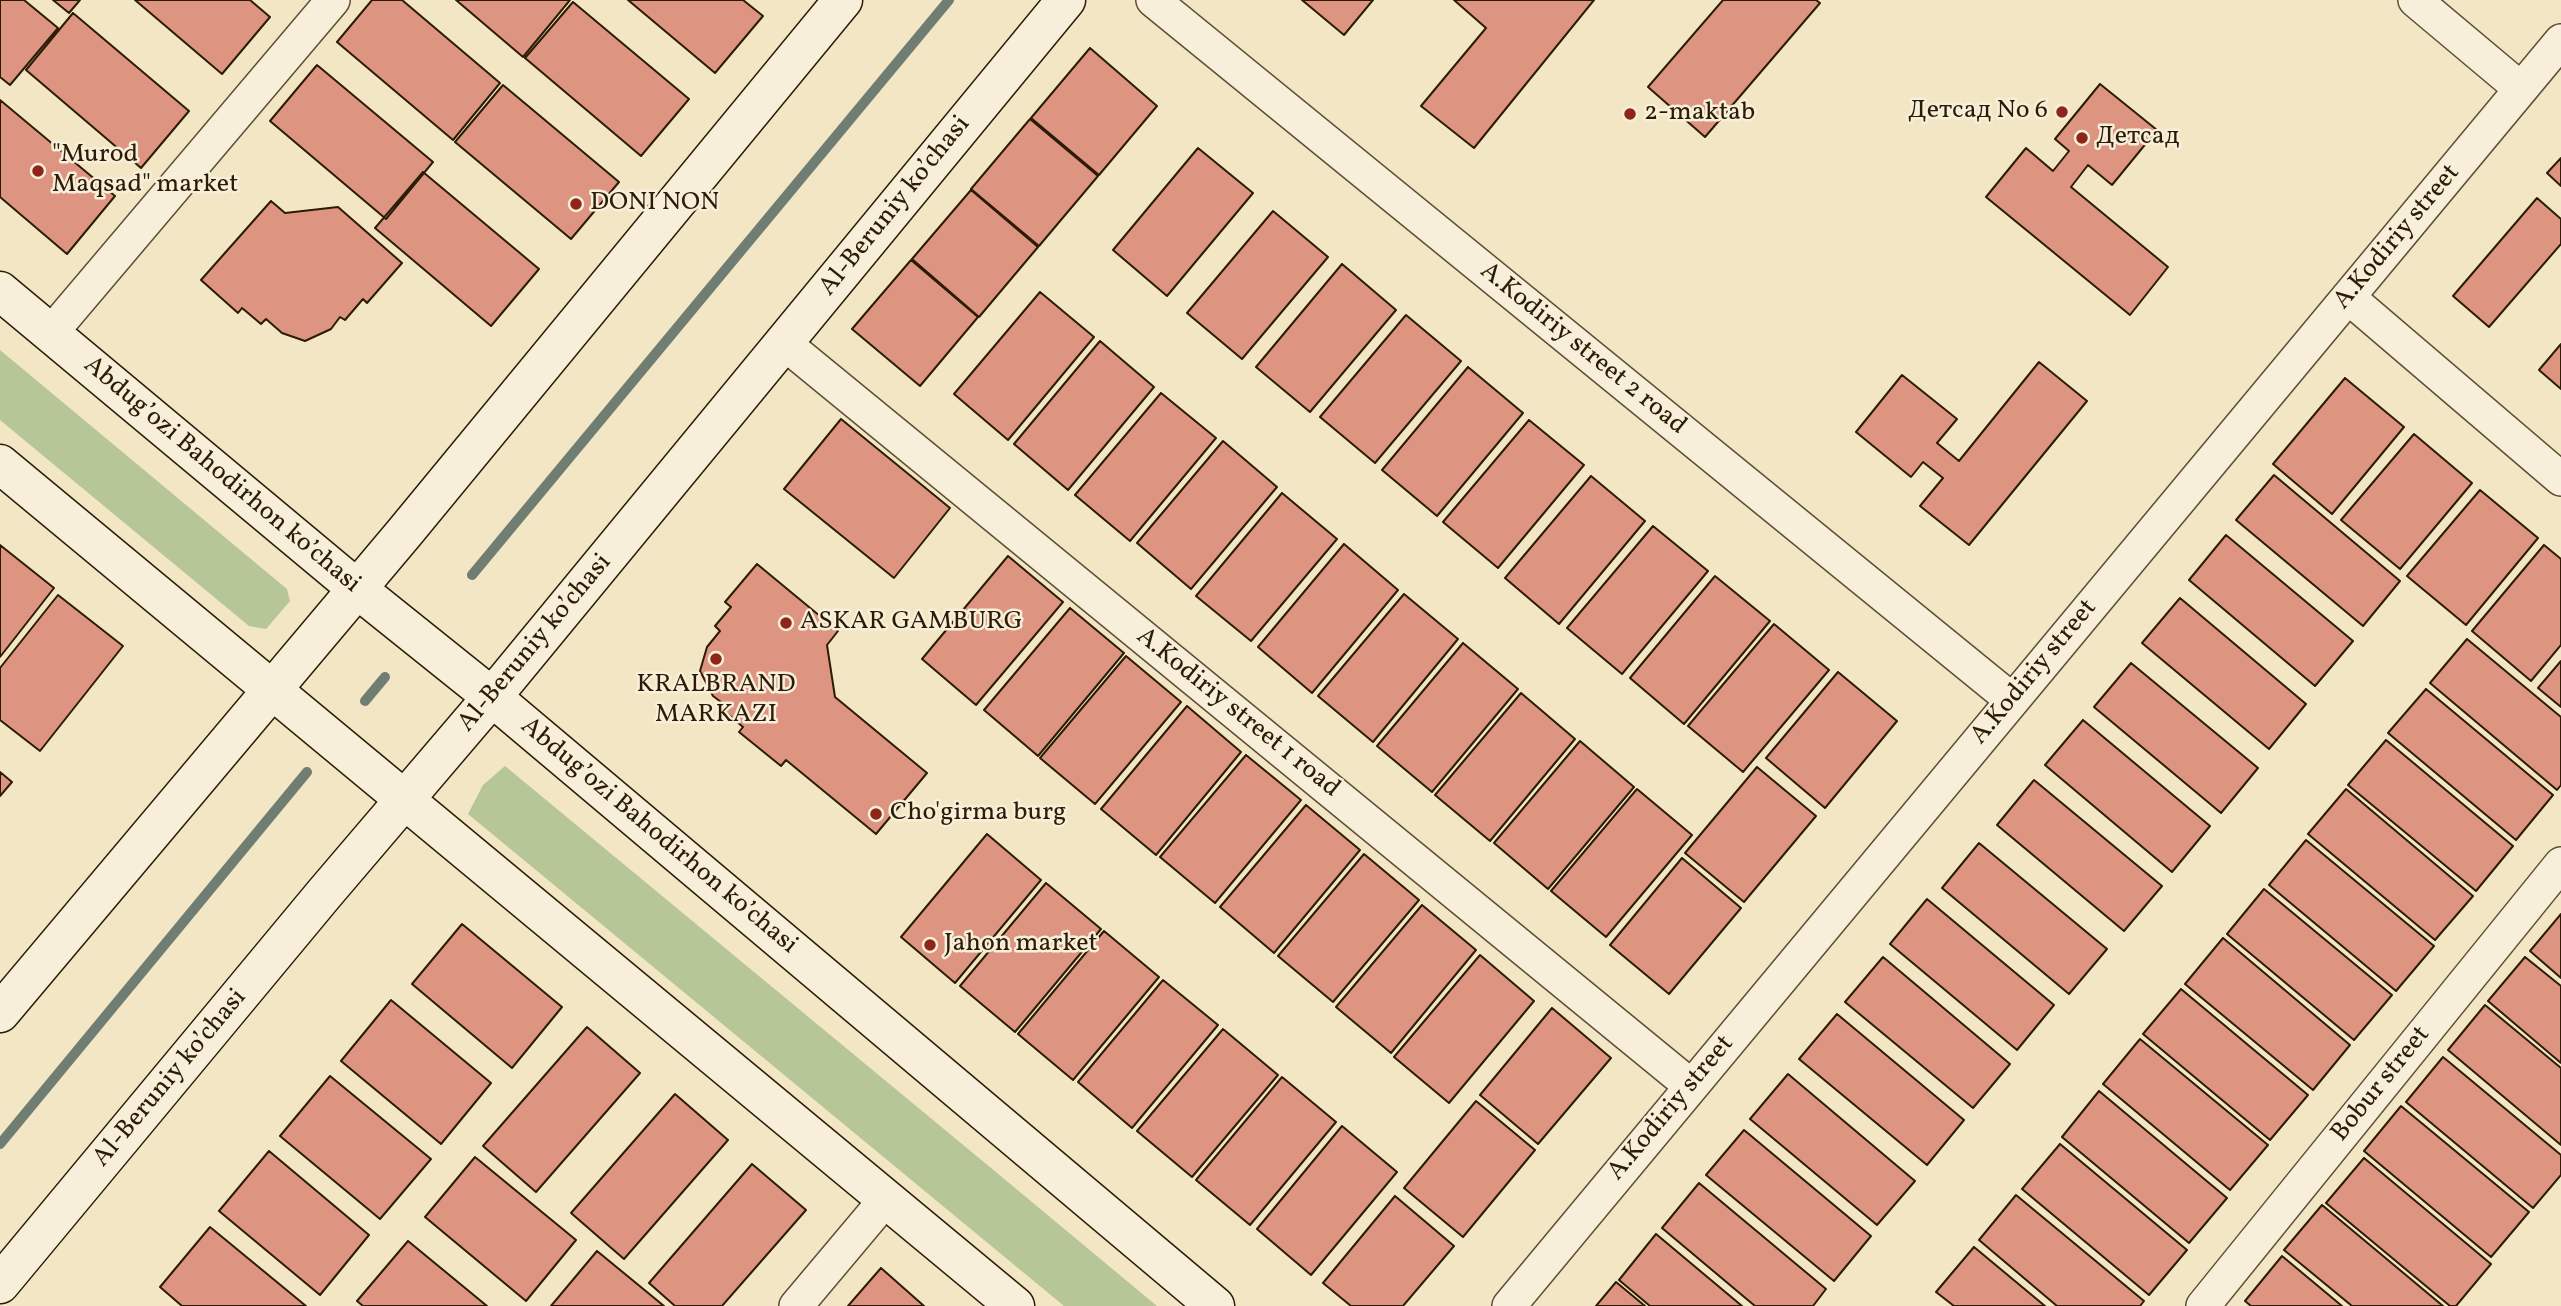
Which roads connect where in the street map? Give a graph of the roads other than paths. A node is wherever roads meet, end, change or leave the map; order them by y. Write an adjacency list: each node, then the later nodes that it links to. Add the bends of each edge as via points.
1 (333, 0): 10 (street)
2 (843, 0): 14 (main road)
3 (1066, 0): 11 (main road, Al-Beruniy ko’chasi)
4 (1153, 0): 17 (street, A.Kodiriy street 2 road)
5 (2414, 0): 7 (street)
6 (2561, 41): 7 (street, A.Kodiriy street)
7 (2521, 89): 9 (street, A.Kodiriy street)
8 (0, 292): 10 (main road, Abdug’ozi Bahodirhon ko’chasi)
9 (2348, 297): 13 (street); 17 (street, A.Kodiriy street)
10 (50, 334): 14 (main road, Abdug’ozi Bahodirhon ko’chasi)
11 (784, 343): 16 (main road, Al-Beruniy ko’chasi); 21 (street, A.Kodiriy street 1 road)
12 (0, 464): 15 (main road)
13 (2561, 479)
14 (356, 588): 15 (main road); 16 (main road, Abdug’ozi Bahodirhon ko’chasi)
15 (272, 690): 18 (main road); 20 (main road)
16 (492, 698): 18 (main road, Al-Beruniy ko’chasi); 26 (main road, Abdug’ozi Bahodirhon ko’chasi)
17 (2012, 701): 21 (street, A.Kodiriy street)
18 (405, 800): 22 (main road); 23 (main road, Al-Beruniy ko’chasi)
19 (2561, 864): 28 (street, Bobur street)
20 (0, 1013)
21 (1691, 1086): 27 (street, A.Kodiriy street)
22 (886, 1199): 24 (street); 25 (main road)
23 (0, 1284)
24 (796, 1306)
25 (1014, 1306)
26 (1216, 1306)
27 (1509, 1306)
28 (2203, 1306)

